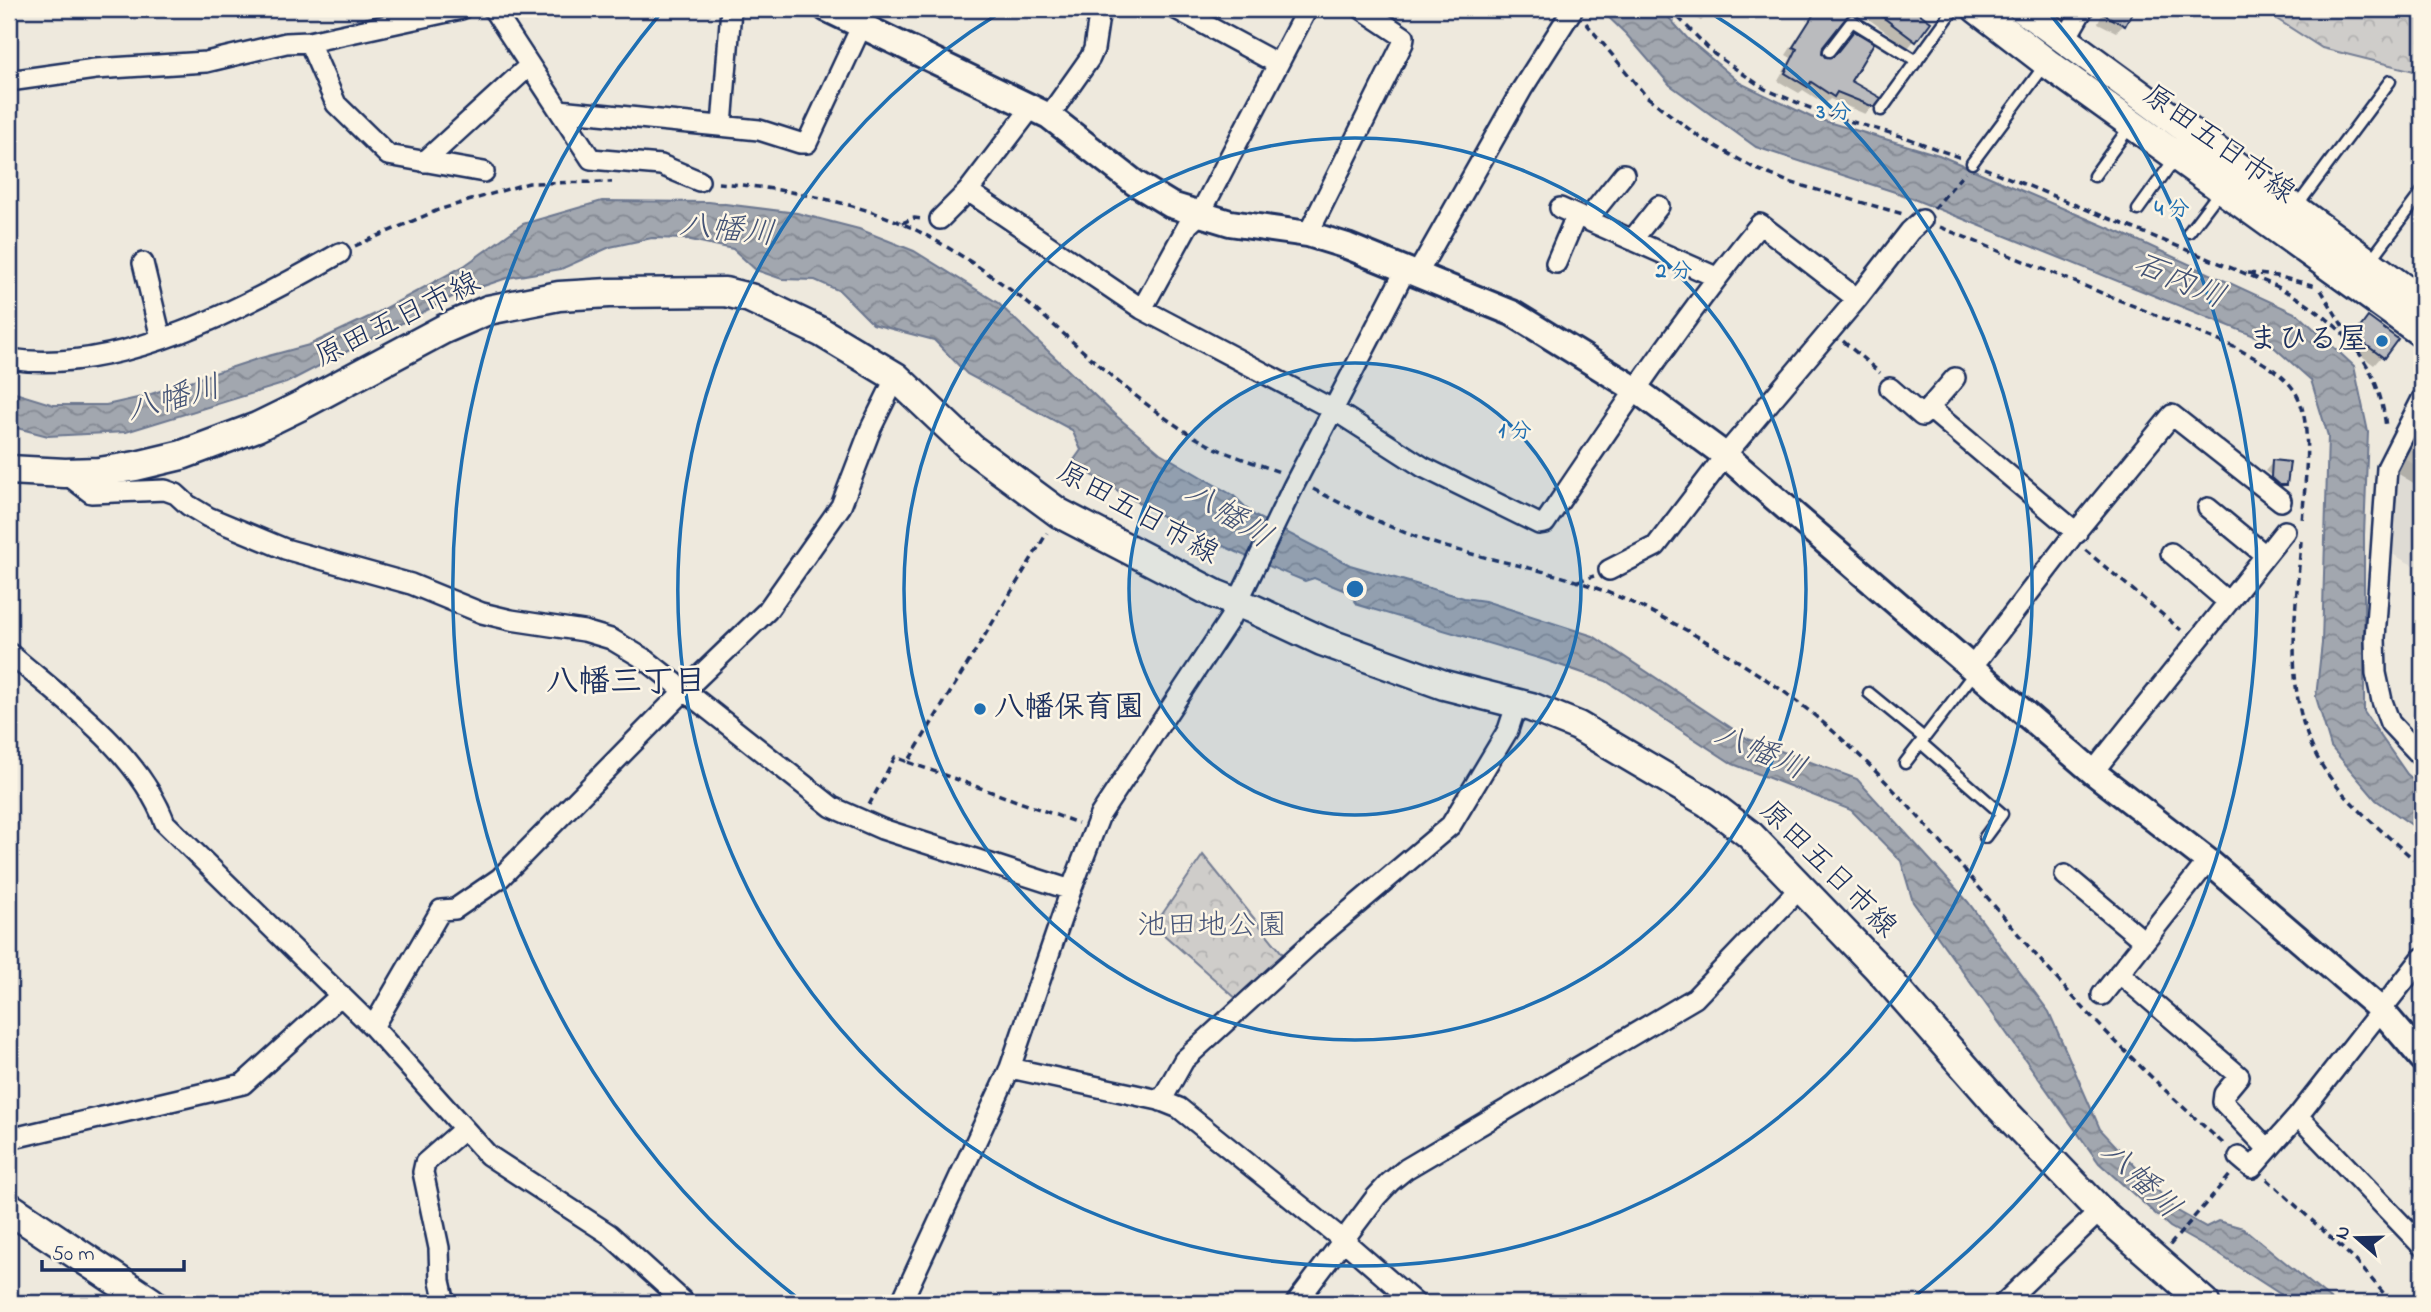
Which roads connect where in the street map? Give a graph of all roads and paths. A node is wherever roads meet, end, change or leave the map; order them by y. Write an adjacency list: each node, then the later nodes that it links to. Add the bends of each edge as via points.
1 (461, 9): 16 (street)
2 (493, 9): 21 (street)
3 (731, 9): 28 (street)
4 (1100, 9): 26 (street, via 1090,58)
5 (1176, 9): 20 (street)
6 (1307, 9): 20 (street)
7 (1362, 9): 48 (street, via 1404,37 1403,43)
8 (1670, 9): 31 (path, via 1714,54 1765,89)
9 (1954, 9): 19 (lane)
10 (1977, 9): 18 (main road, 原田五日市線)
11 (2022, 9): 18 (main road, 原田五日市線)
12 (2083, 9): 18 (street)
13 (834, 10): 15 (street)
14 (1578, 14): 45 (path, via 1646,96 1698,136 1789,182); 54 (street, via 1522,89 1420,270)
15 (862, 25): 26 (street); 28 (street, via 807,143)
16 (309, 43): 22 (street, via 286,43 206,62 95,69); 30 (street, via 336,104 388,155)
17 (1829, 51): 19 (lane, via 1852,21)
18 (2056, 51): 27 (main road, 原田五日市線); 31 (lane); 41 (main road, 原田五日市線)
19 (1917, 61): 25 (lane)
20 (1278, 64): 43 (street)
21 (529, 66): 24 (street); 30 (street)
22 (9, 81)
23 (2390, 81): 41 (lane)
24 (559, 110): 28 (street); 36 (street, via 591,159 661,165)
25 (1881, 110)
26 (1040, 112): 38 (street); 43 (street, via 1135,183 1171,205)
27 (2132, 123): 29 (main road, 原田五日市線); 34 (lane)
28 (722, 126)
29 (2177, 155): 37 (main road, 原田五日市線); 42 (lane)
30 (424, 162): 32 (street)
31 (1971, 165): 45 (path); 55 (path)
32 (484, 172)
33 (1624, 174): 44 (street)
34 (2094, 176)
35 (620, 181): 50 (path, via 518,186 438,210)
36 (699, 181): 76 (path, via 808,195 918,231 1019,296 1143,401 1226,452)
37 (2223, 189): 47 (lane); 61 (main road, 原田五日市線)
38 (968, 191): 46 (street); 59 (street)
39 (2422, 192): 53 (lane)
40 (1659, 206): 49 (street)
41 (2295, 209): 53 (main road, 原田五日市線)
42 (2137, 210)
43 (1200, 214): 48 (street); 59 (street, via 1188,225)
44 (1574, 215): 49 (street); 52 (street)
45 (1925, 218): 57 (street); 80 (path, via 2234,347 2270,367 2295,391 2302,408 2307,440)
46 (940, 219)
47 (2189, 232)
48 (1308, 234): 54 (street)
49 (1632, 240): 56 (street)
50 (340, 253): 62 (street, via 250,302)
51 (143, 263): 62 (street)
52 (1556, 263)
53 (2368, 263): 58 (main road, 原田五日市線)
54 (1405, 271): 68 (street, via 1512,313); 71 (street)
55 (2243, 273): 63 (path, via 2307,303); 63 (path, via 2319,286)
56 (1716, 277): 57 (street, via 1760,224); 68 (street)
57 (1857, 299): 60 (street)
58 (2422, 302)
59 (1142, 309): 71 (street)
60 (1831, 331): 67 (path); 72 (street)
61 (2422, 333)
62 (161, 338): 64 (street, via 72,361)
63 (2350, 340): 73 (path, via 2369,369 2383,405)
64 (9, 359)
65 (896, 377): 75 (main road, 原田五日市線, via 821,332 750,298 725,292 659,291 559,296 488,310 257,427 182,455 136,466); 79 (main road, 原田五日市線, via 971,448); 90 (street, via 835,516 767,611)
66 (1955, 378): 70 (street)
67 (1889, 384): 70 (street, via 1922,416)
68 (1635, 389): 71 (street, via 1545,523 1539,524 1423,467); 72 (street)
69 (2422, 399): 73 (street)
70 (1929, 408): 81 (street)
71 (1334, 410): 76 (street)
72 (1726, 456): 84 (street, via 1656,546); 89 (street)
73 (2387, 468): 94 (street, via 2376,673 2390,723)
74 (9, 470): 75 (main road, 原田五日市線)
75 (65, 473): 90 (street, via 92,493 165,490 208,517 285,549 411,584 482,613 611,639)
76 (1296, 482): 85 (street); 110 (path, via 1418,538 1597,588 1674,622 1765,679 1819,718 1873,767)
77 (2281, 501): 81 (street, via 2172,415)
78 (2208, 508): 83 (street)
79 (1059, 513): 85 (main road, 原田五日市線, via 1215,594); 95 (path)
80 (2296, 533): 83 (street); 102 (path, via 2295,685 2308,737 2320,764 2339,788)
81 (2074, 536): 87 (path); 89 (street)
82 (2171, 553): 86 (street)
83 (2265, 555): 86 (street)
84 (1609, 570)
85 (1240, 599): 92 (main road, 原田五日市線, via 1322,641 1444,685); 99 (street)
86 (2228, 602): 87 (street)
87 (2196, 643): 97 (street)
88 (9, 653): 109 (street, via 124,756 165,823)
89 (1974, 669): 93 (lane); 97 (street)
90 (684, 691): 98 (street, via 832,807); 112 (street, via 500,878 455,909 440,909)
91 (1869, 693): 93 (lane)
92 (1517, 704): 104 (main road, 原田五日市線, via 1578,726 1707,802 1750,835); 115 (street, via 1508,730 1451,825 1316,939 1184,1060)
93 (1922, 740): 96 (lane); 100 (lane, via 2002,814)
94 (2422, 757)
95 (908, 762): 98 (path, via 895,757); 99 (path)
96 (1905, 763)
97 (2093, 772): 101 (street)
98 (861, 820): 105 (street)
99 (1093, 828): 105 (street)
100 (1984, 837)
101 (2208, 861): 106 (street); 111 (street)
102 (2422, 867)
103 (2065, 875): 106 (street)
104 (1800, 888): 122 (main road, 原田五日市線); 123 (street, via 1695,998 1406,1170 1376,1197)
105 (1071, 890): 114 (street)
106 (2144, 941): 108 (street)
107 (2422, 958): 111 (street)
108 (2119, 973): 110 (street); 119 (street, via 2239,1076 2223,1102)
109 (341, 995): 112 (street); 118 (street, via 243,1084)
110 (2094, 1006): 120 (path, via 2130,1057)
111 (2381, 1010): 113 (street); 116 (street)
112 (373, 1027): 117 (street)
113 (2422, 1058)
114 (1010, 1068): 115 (street); 129 (street)
115 (1161, 1101): 123 (street, via 1179,1108)
116 (2298, 1116): 119 (street); 124 (street)
117 (464, 1129): 127 (street, via 425,1163 423,1172); 128 (street, via 499,1164 608,1234)
118 (9, 1139)
119 (2268, 1149): 120 (street)
120 (2243, 1163): 125 (path); 134 (path, via 2356,1261)
121 (9, 1208): 126 (main road)
122 (2100, 1211): 132 (street); 133 (main road, 原田五日市線)
123 (1343, 1240): 130 (street); 131 (street)
124 (2422, 1246)
125 (2165, 1250)
126 (151, 1303)
127 (445, 1303)
128 (685, 1303)
129 (901, 1303)
130 (1296, 1303)
131 (1415, 1303)
132 (2004, 1303)
133 (2205, 1303)
134 (2392, 1303)

